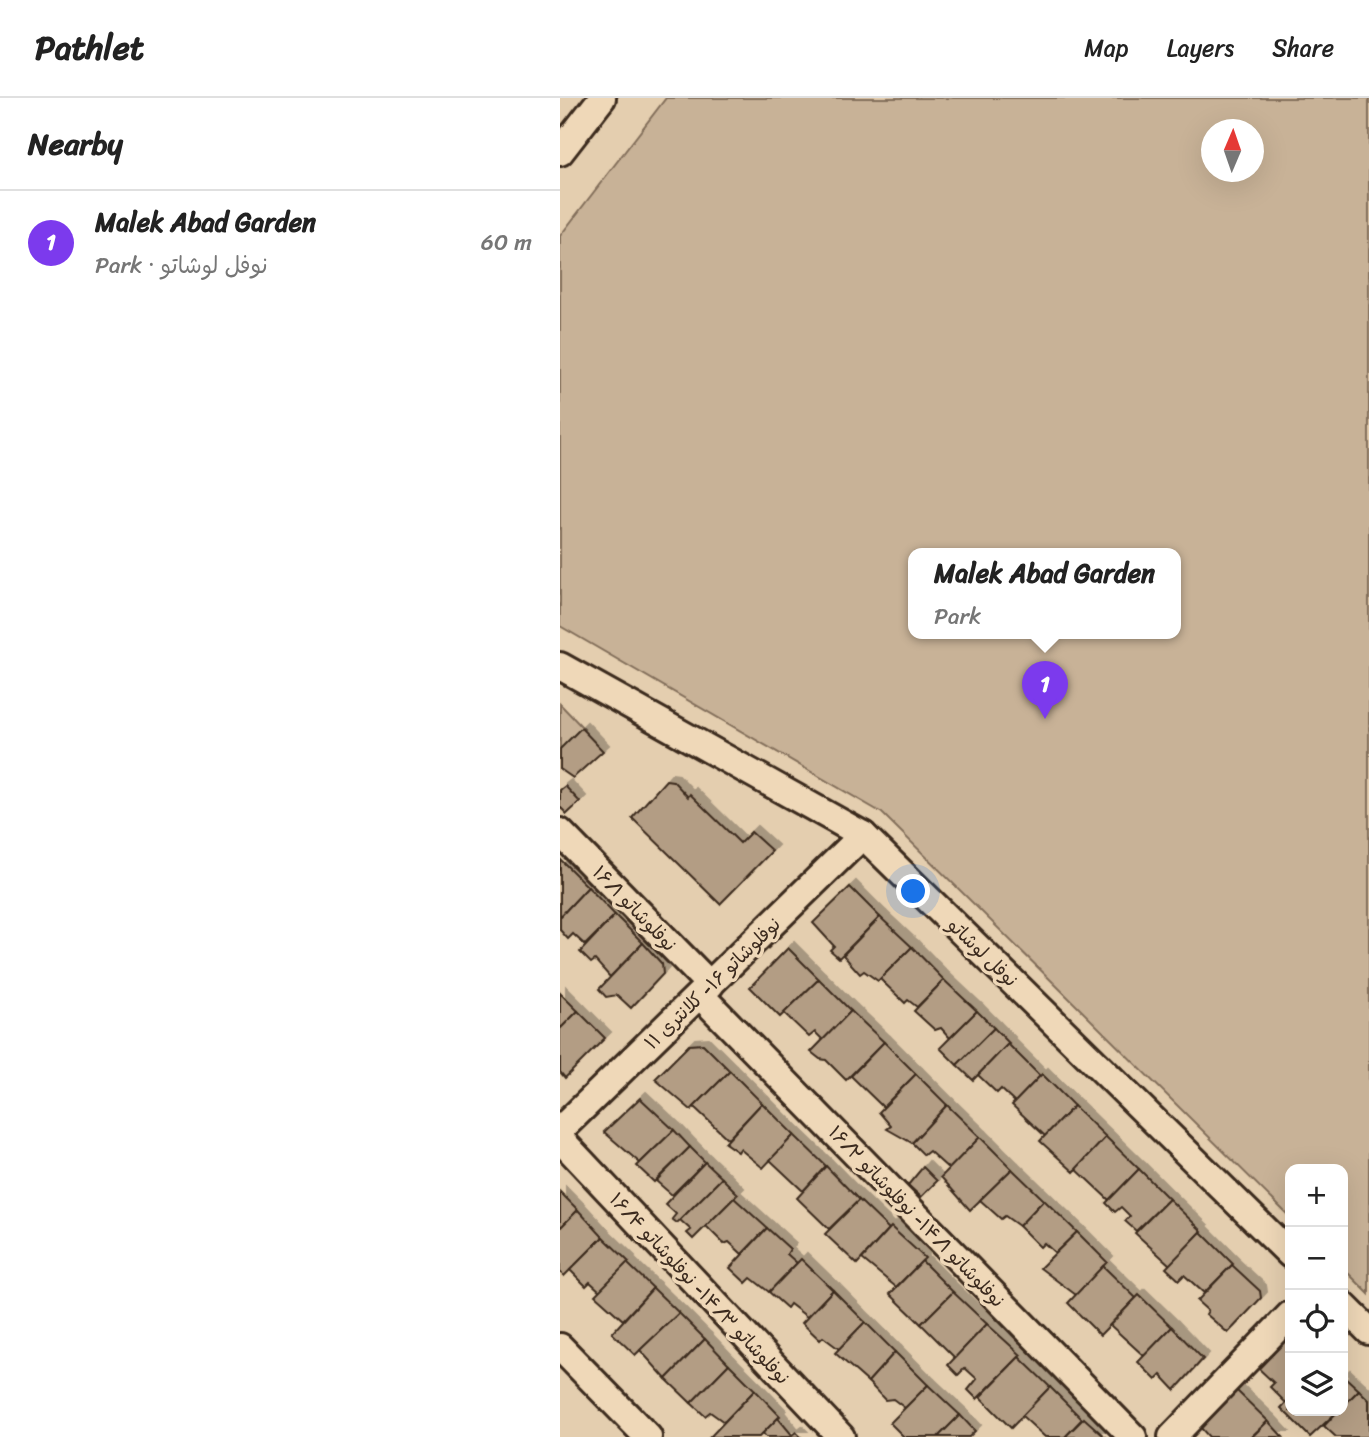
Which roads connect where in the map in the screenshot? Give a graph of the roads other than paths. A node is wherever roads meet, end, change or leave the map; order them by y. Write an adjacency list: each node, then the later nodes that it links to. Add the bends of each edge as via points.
1 (602, 98): 2 (street)
2 (560, 152)
3 (560, 666): 5 (street, نوفل لوشاتو)
4 (560, 832): 6 (street, نوفلوشاتو ۱۶/۱)
5 (863, 835): 6 (street, نوفلوشاتو ۱۶- کلانتری ۱۱); 9 (street, نوفل لوشاتو)
6 (705, 990): 7 (street, نوفلوشاتو ۱۶- کلانتری ۱۱); 16 (street, نوفلوشاتو ۱۴/۱- نوفلوشاتو ۱۶/۲)
7 (560, 1130)
8 (560, 1139): 15 (street, نوفلوشاتو ۱۴/۳- نوفلوشاتو ۱۶/۴)
9 (1285, 1249)
10 (1348, 1310): 12 (street)
11 (1285, 1320): 17 (street)
12 (1369, 1331)
13 (560, 1348): 14 (street)
14 (648, 1437)
15 (841, 1437)
16 (1133, 1437)
17 (1172, 1437)

